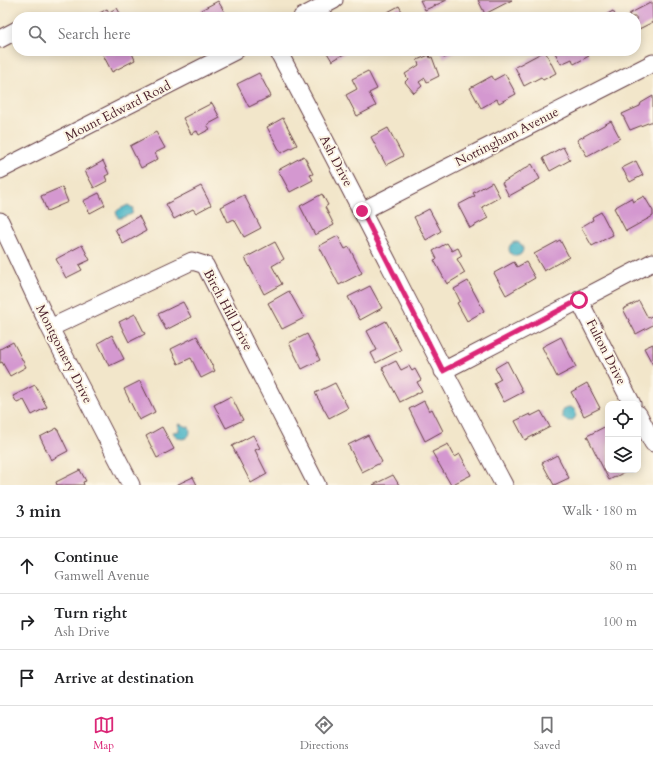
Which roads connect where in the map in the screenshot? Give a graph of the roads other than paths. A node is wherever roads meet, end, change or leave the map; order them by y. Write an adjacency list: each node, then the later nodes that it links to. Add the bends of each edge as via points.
1 (334, 0): 2 (street)
2 (311, 12)
3 (12, 33): 4 (street)
4 (0, 39)
5 (225, 56): 8 (street, Mount Edward Road)
6 (281, 56): 9 (street, Ash Drive)
7 (653, 63): 9 (street, Nottingham Avenue)
8 (0, 170)
9 (362, 211): 14 (street, Ash Drive)
10 (0, 221): 13 (street, Montgomery Drive)
11 (653, 262): 12 (street)
12 (579, 300): 14 (street); 15 (street, Fulton Drive)
13 (50, 328): 18 (street, Montgomery Drive); 19 (street, Birch Hill Drive, via 192,261 205,265)
14 (443, 371): 20 (street, Ash Drive)
15 (630, 401)
16 (641, 420): 17 (street)
17 (653, 443)
18 (131, 485)
19 (317, 485)
20 (504, 485)

